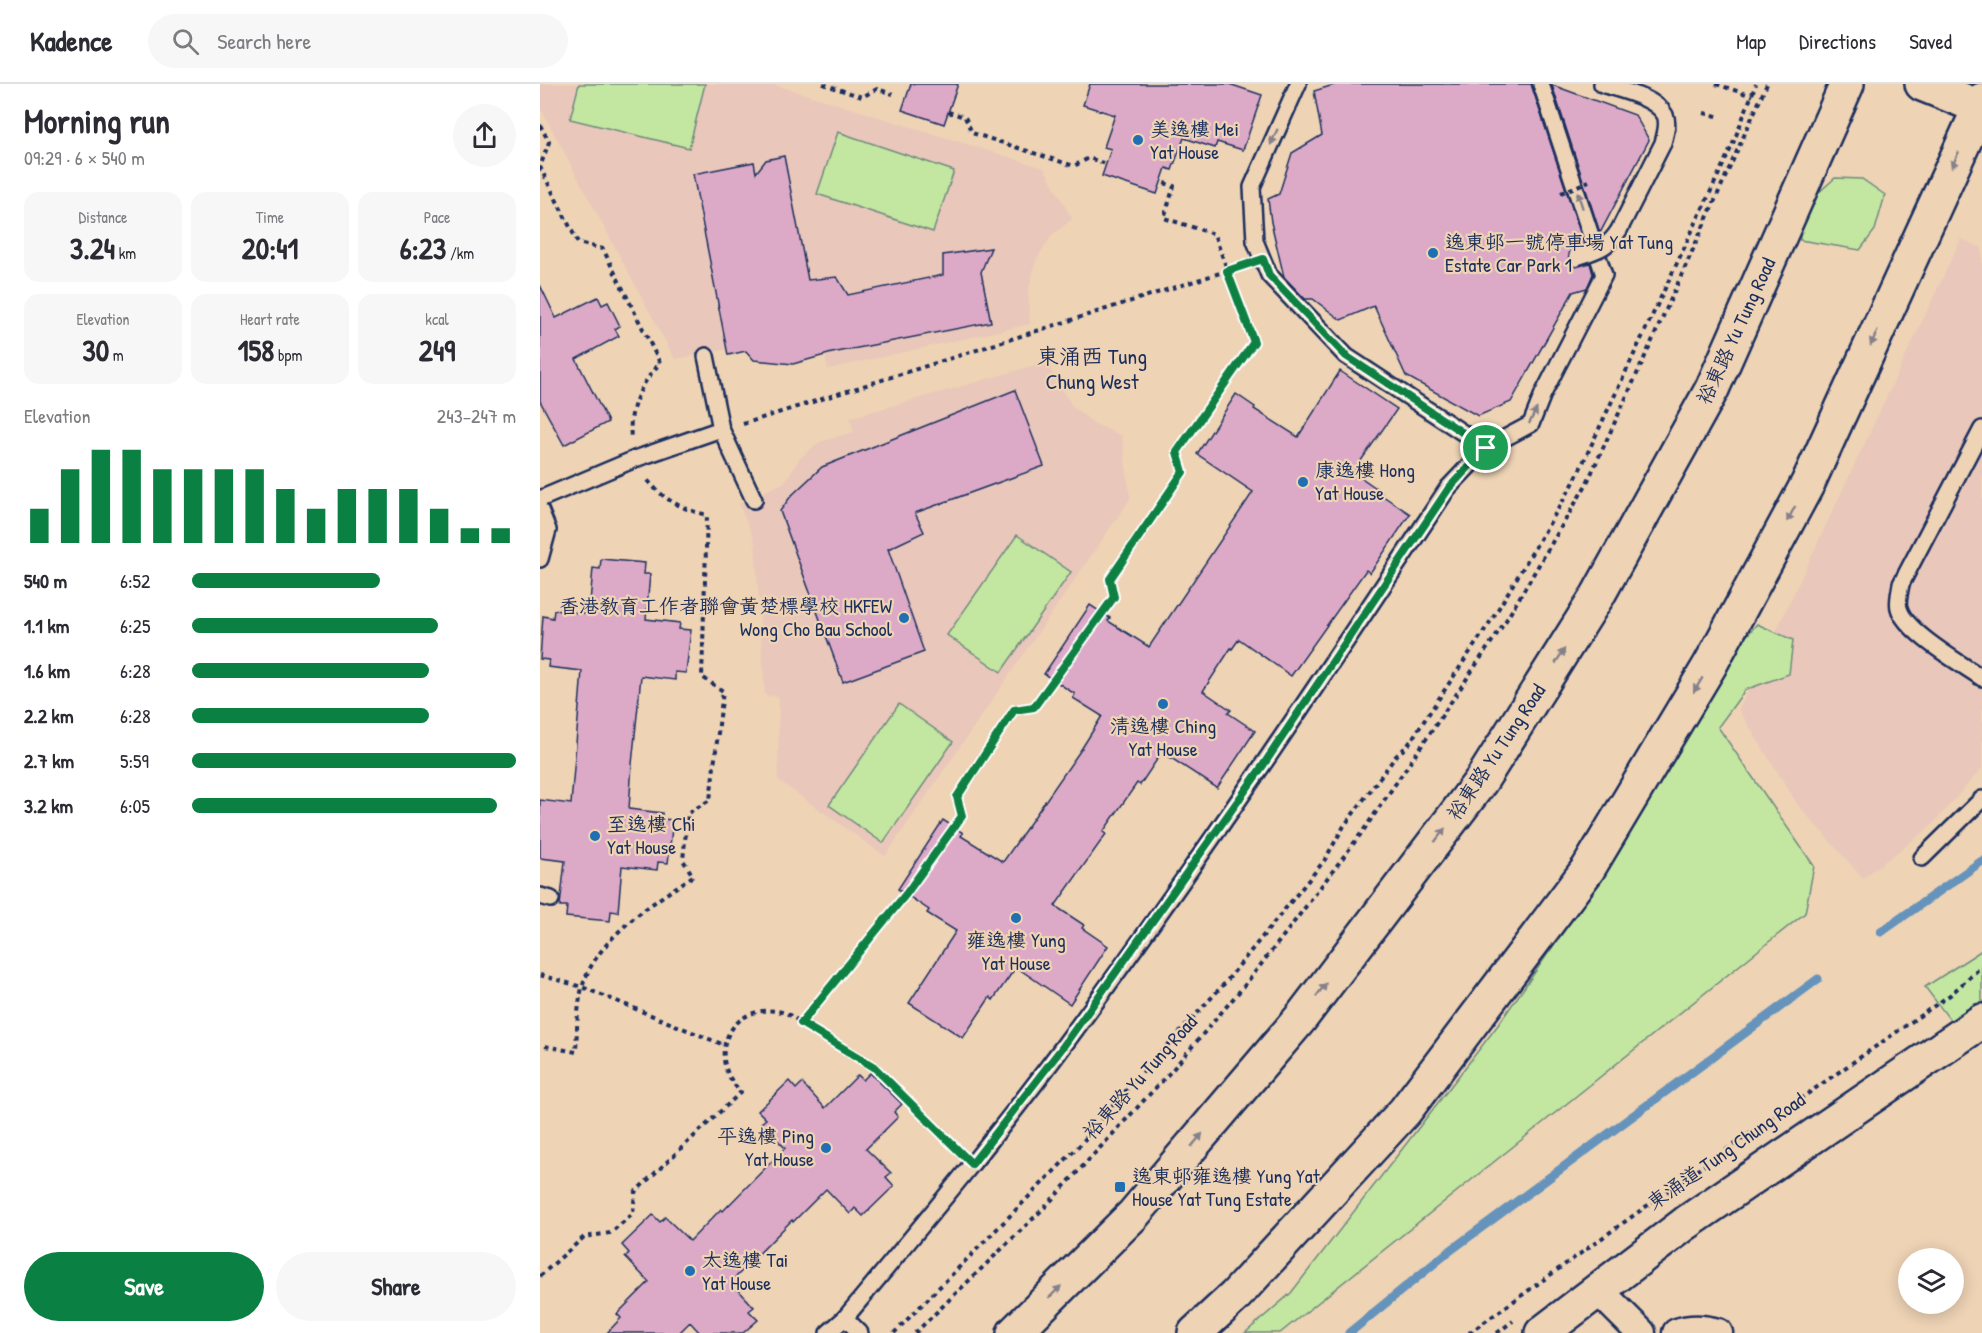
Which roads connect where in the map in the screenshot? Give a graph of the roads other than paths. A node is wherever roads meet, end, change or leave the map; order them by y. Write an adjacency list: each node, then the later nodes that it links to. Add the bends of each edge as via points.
1 (1298, 84): 11 (lane, one-way to 11, via 1252,187 1255,241 1269,275 1346,356)
2 (1541, 84): 11 (lane, one-way to 2, via 1531,424 1604,275)
3 (1602, 84): 7 (lane, bridge, via 1654,104 1665,115 1667,128 1663,143 1612,240 1605,247)
4 (1847, 84): 24 (main road, 裕東路 Yu Tung Road, one-way to 4, via 1133,1215 1292,1028 1481,781 1598,595 1712,389)
5 (1922, 84): 6 (main road)
6 (1981, 105): 25 (main road, one-way to 25, via 1808,483 1710,665 1588,868 1405,1111 1235,1296)
7 (1577, 257)
8 (706, 356): 9 (lane)
9 (721, 429): 12 (lane, via 635,459); 13 (lane)
10 (1982, 429): 16 (lane, via 1901,584 1899,608 1926,640)
11 (1486, 448): 21 (lane, via 1449,488 1262,767 1062,1048)
12 (540, 499)
13 (754, 500)
14 (540, 510): 15 (lane, via 548,530)
15 (540, 559)
16 (1982, 678)
17 (1982, 799): 18 (lane)
18 (1922, 858)
19 (1982, 1021): 20 (main road, 東涌道 Tung Chung Road, via 1686,1223)
20 (1598, 1290): 26 (main road, 東涌道 Tung Chung Road); 27 (street)
21 (845, 1318): 22 (lane); 23 (lane)
22 (828, 1333)
23 (860, 1333)
24 (1014, 1333)
25 (1195, 1333)
26 (1542, 1333)
27 (1641, 1333)
28 (1677, 1333): 29 (street, via 1700,1329)
29 (1718, 1333)

